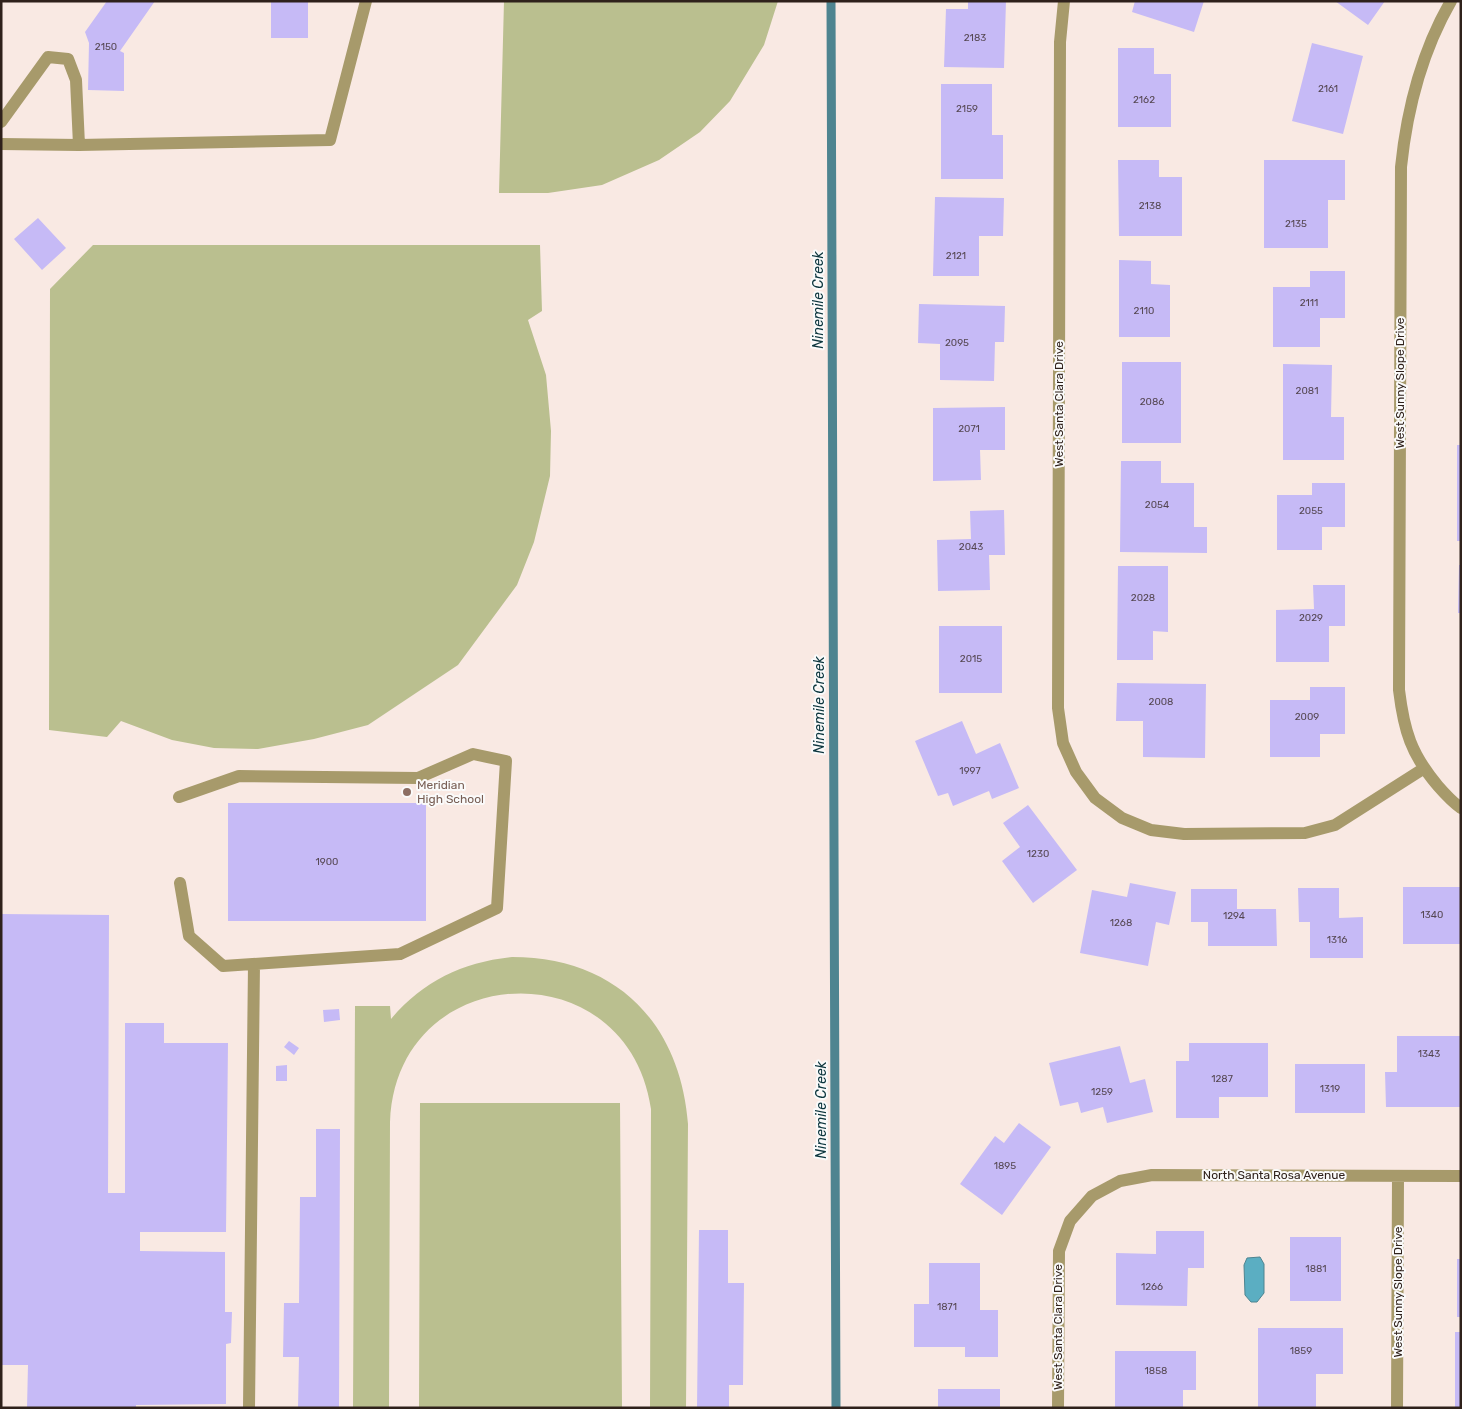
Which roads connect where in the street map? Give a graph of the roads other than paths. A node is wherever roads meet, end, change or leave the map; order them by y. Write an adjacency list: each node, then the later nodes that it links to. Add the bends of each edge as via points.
1 (366, 1): 6 (street, via 330,140)
2 (1064, 1): 7 (street, West Santa Clara Drive, via 1060,42 1058,708 1063,743 1076,772 1096,798 1122,818 1151,830 1184,834 1304,833 1335,825)
3 (1451, 1): 7 (street, West Sunny Slope Drive, via 1420,70 1404,135 1401,168 1399,690 1403,722)
4 (1, 122): 6 (street, via 48,58 68,59 76,80)
5 (1, 144): 6 (street)
6 (79, 145)
7 (1423, 769): 9 (street, West Sunny Slope Drive)
8 (179, 797): 11 (street, via 239,776 418,778 473,754 506,761 497,908 400,954)
9 (1461, 808)
10 (180, 883): 11 (street, via 189,936 224,966)
11 (254, 964): 15 (street)
12 (1398, 1176): 13 (street, North Santa Rosa Avenue); 14 (street, North Santa Rosa Avenue, via 1152,1175 1120,1181); 17 (street, West Sunny Slope Drive)
13 (1461, 1176)
14 (1092, 1196): 16 (street, West Santa Clara Drive, via 1070,1221 1059,1251)
15 (249, 1408)
16 (1058, 1408)
17 (1397, 1408)

